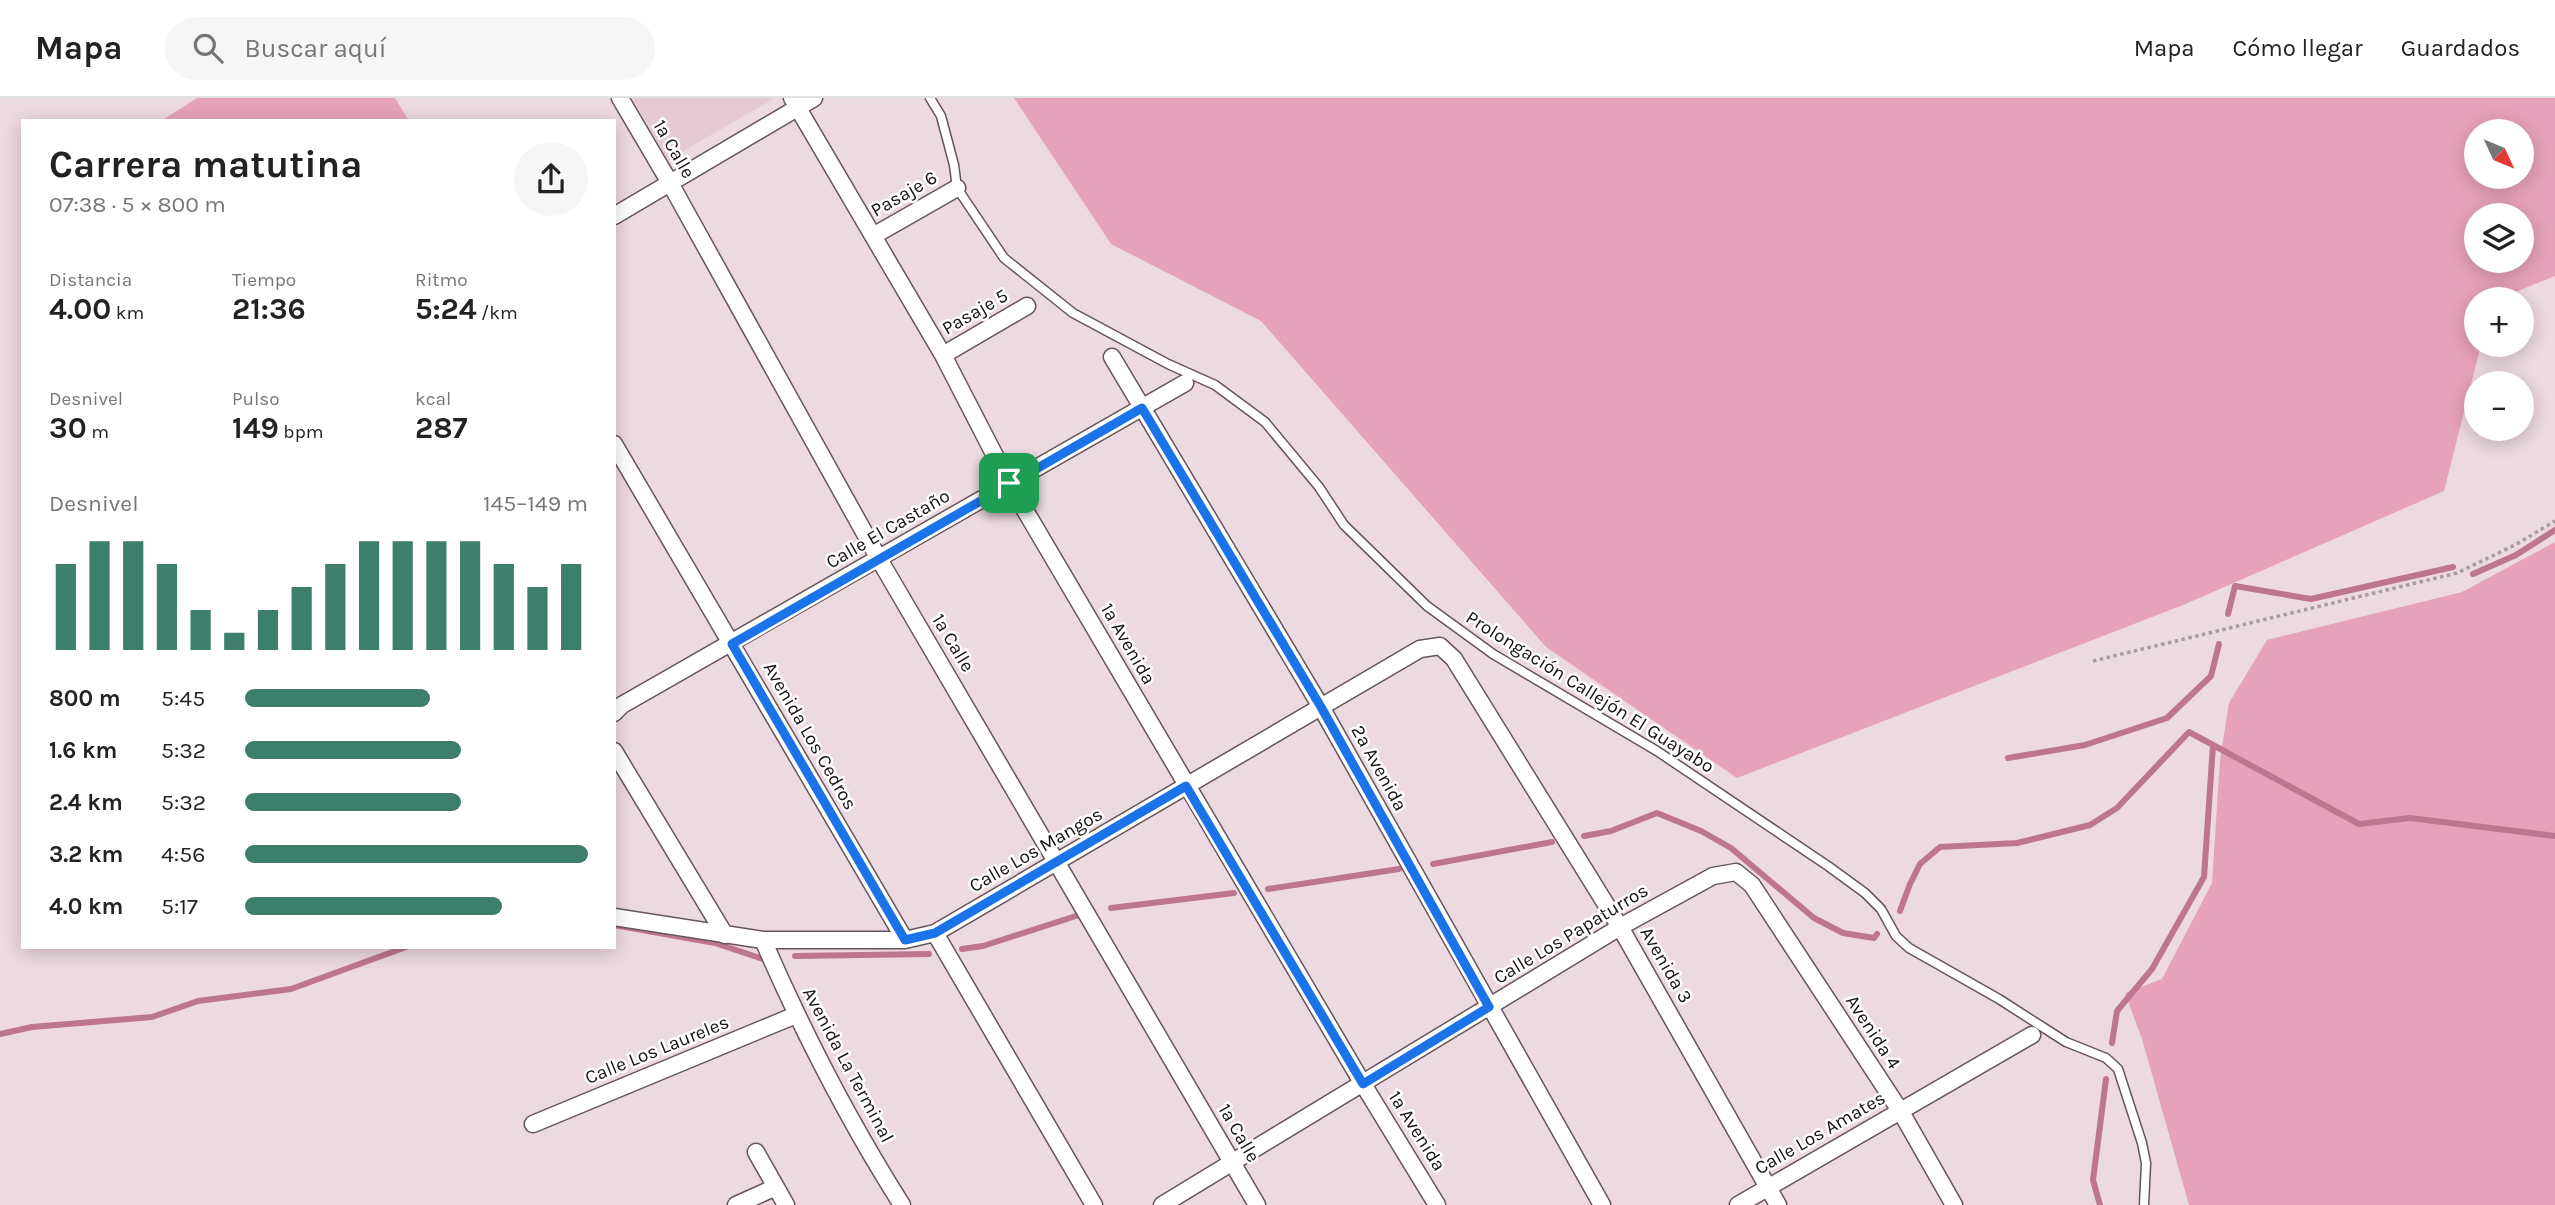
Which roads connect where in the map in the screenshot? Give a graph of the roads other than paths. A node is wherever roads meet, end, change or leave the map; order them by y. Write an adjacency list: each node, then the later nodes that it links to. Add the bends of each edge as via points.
1 (620, 98): 5 (street, 1a Calle)
2 (814, 98): 4 (street)
3 (930, 98): 6 (lane, Prolongación Callejón El Guayabo, via 941,116)
4 (795, 103): 5 (street); 8 (street, 1a Avenida)
5 (670, 183): 7 (street); 16 (street, 1a Calle)
6 (957, 188): 8 (street, Pasaje 6); 52 (lane, Prolongación Callejón El Guayabo, via 1004,258 1073,313 1215,385 1265,422 1319,486 1344,525 1427,607 1493,654 1657,751 1865,892 1909,948 2066,1042 2106,1058 2118,1069 2142,1143)
7 (616, 215)
8 (873, 236): 10 (street, 1a Avenida)
9 (1027, 306): 10 (street, Pasaje 5)
10 (943, 355): 15 (street, 1a Avenida)
11 (1112, 357): 13 (street, 2a Avenida)
12 (1185, 383): 13 (street, Calle El Castaño)
13 (1142, 408): 15 (street, Calle El Castaño); 19 (street, 2a Avenida)
14 (616, 447): 17 (street, Avenida Los Cedros)
15 (1009, 483): 16 (street, Calle El Castaño); 22 (street, 1a Avenida)
16 (879, 559): 17 (street, Calle El Castaño); 23 (street, 1a Calle)
17 (732, 644): 20 (street, Calle El Castaño); 30 (street, Avenida Los Cedros)
18 (1440, 646): 19 (street, Calle Los Mangos, via 1420,649); 26 (street, Avenida 3, via 1454,659)
19 (1321, 707): 22 (street, Calle Los Mangos); 31 (street, 2a Avenida)
20 (616, 711)
21 (616, 754): 28 (street)
22 (1186, 786): 23 (street, Calle Los Mangos); 34 (street, 1a Avenida)
23 (1058, 862): 27 (street, Calle Los Mangos); 38 (street, 1a Calle)
24 (1752, 885): 26 (street, Calle Los Papaturros, via 1736,872 1713,876); 35 (street, Avenida 4)
25 (616, 917): 28 (street, Calle Los Mangos)
26 (1620, 927): 31 (street, Calle Los Papaturros); 40 (street, Avenida 3)
27 (935, 933): 30 (street, Calle Los Mangos); 44 (street)
28 (725, 935): 29 (street, Calle Los Mangos)
29 (763, 940): 30 (street, Calle Los Mangos); 32 (street, Avenida La Terminal)
30 (905, 940)
31 (1489, 1007): 34 (street, Calle Los Papaturros); 48 (street, 2a Avenida)
32 (796, 1016): 36 (street, Calle Los Laureles); 43 (street, Avenida La Terminal)
33 (2032, 1035): 35 (street, Calle Los Amates)
34 (1363, 1084): 38 (street, Calle Los Papaturros); 47 (street, 1a Avenida)
35 (1901, 1111): 40 (street, Calle Los Amates); 51 (street, Avenida 4)
36 (533, 1124)
37 (756, 1152): 39 (street)
38 (1233, 1163): 45 (street, Calle Los Papaturros); 46 (street, 1a Calle)
39 (776, 1187): 41 (street); 42 (street)
40 (1768, 1187): 49 (street, Calle Los Amates); 50 (street, Avenida 3)
41 (736, 1205)
42 (786, 1205)
43 (902, 1205)
44 (1094, 1205)
45 (1162, 1205)
46 (1257, 1205)
47 (1437, 1205)
48 (1602, 1205)
49 (1738, 1205)
50 (1778, 1205)
51 (1954, 1205)
52 (2144, 1205)

